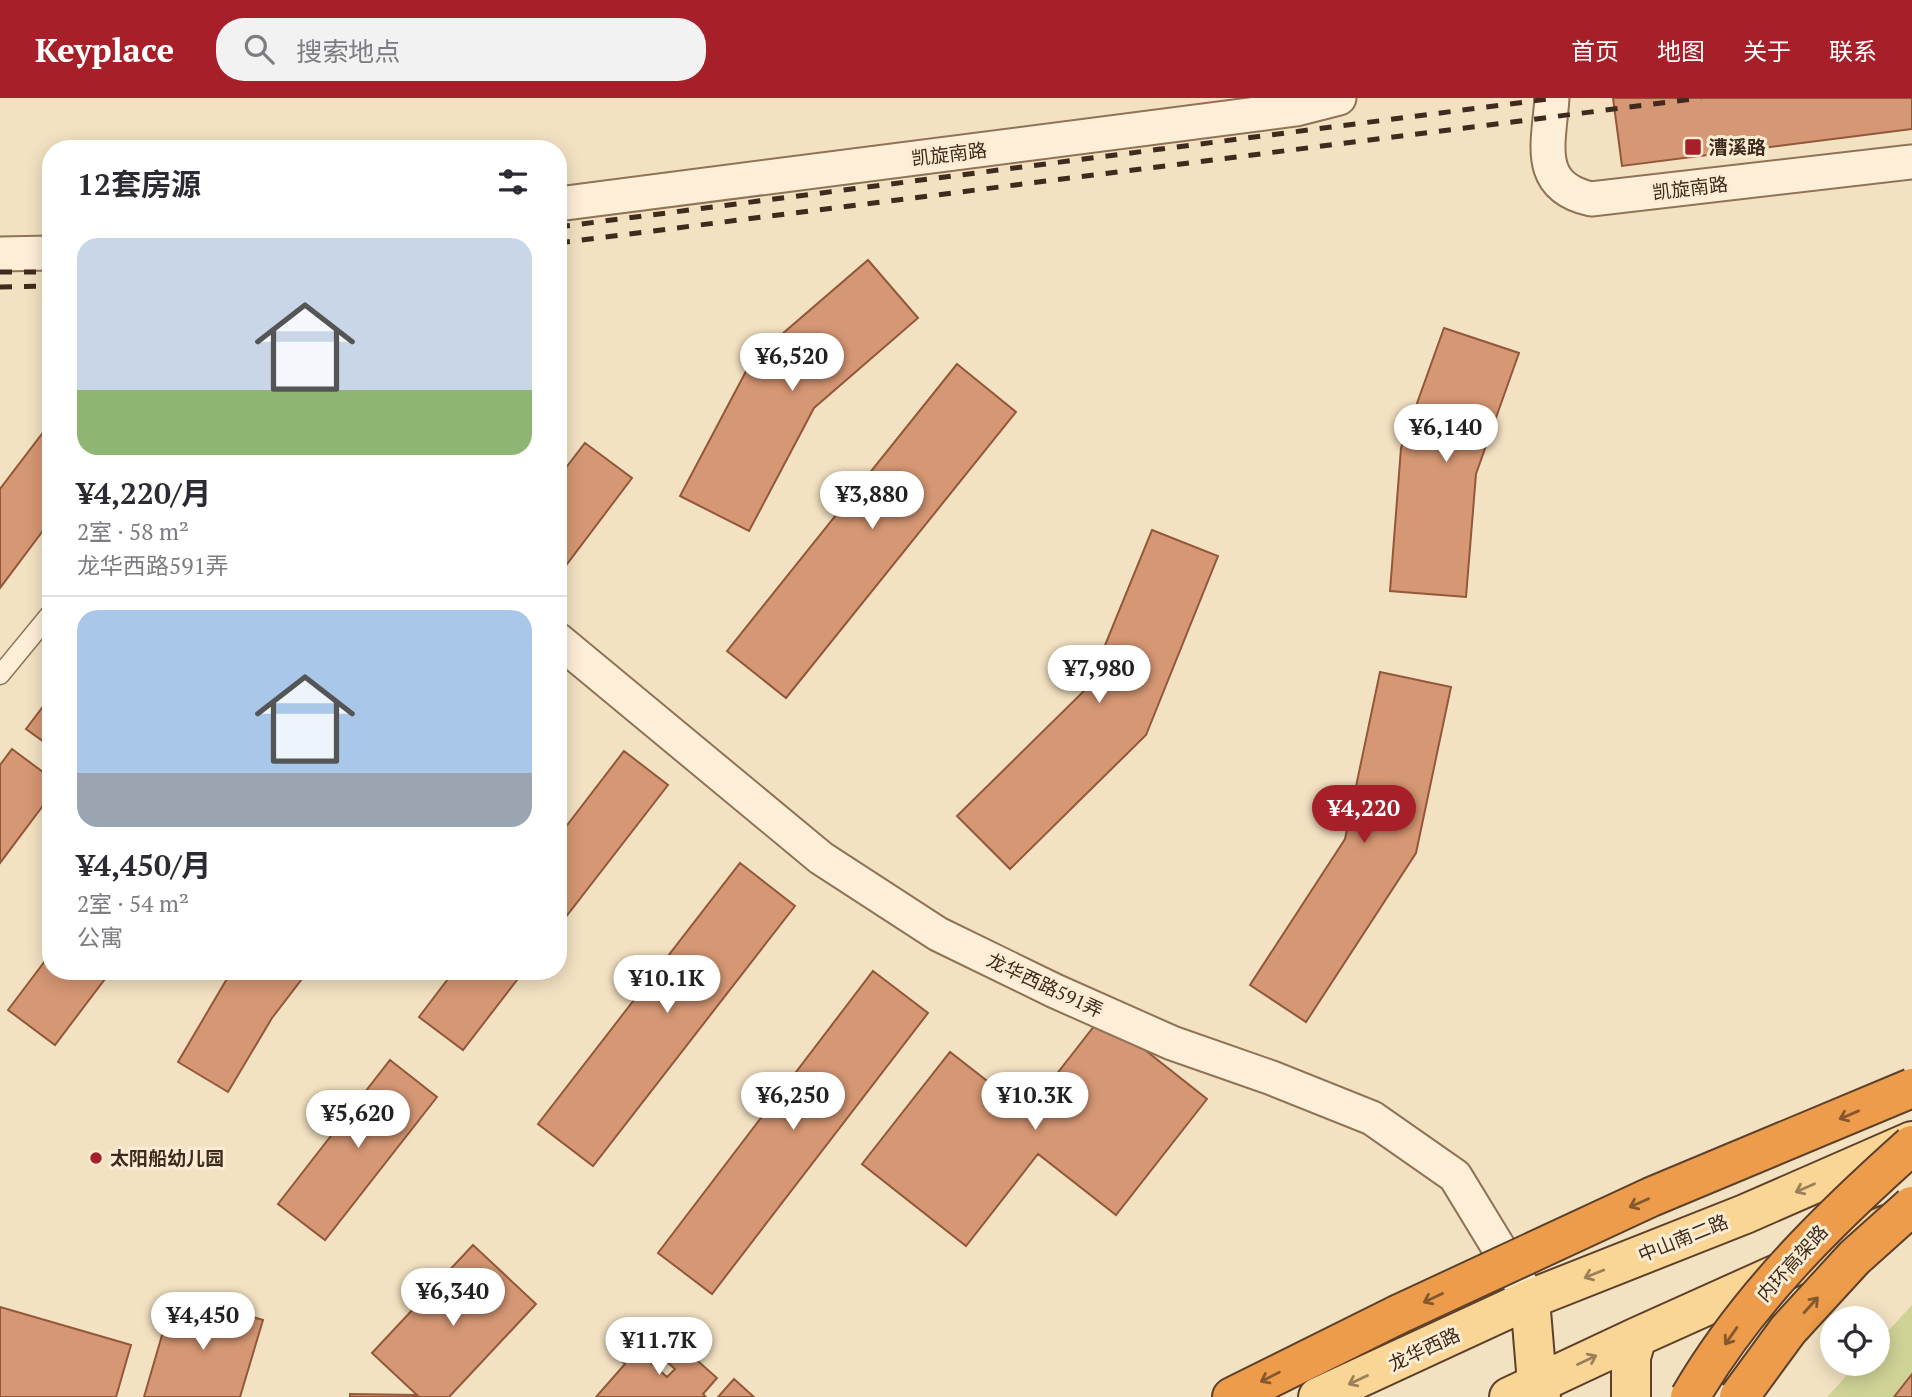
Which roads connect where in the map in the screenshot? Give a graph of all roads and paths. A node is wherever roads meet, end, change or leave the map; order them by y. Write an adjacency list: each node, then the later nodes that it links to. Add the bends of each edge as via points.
1 (1339, 98): 4 (street, 凯旋南路, via 1296,109)
2 (1552, 98): 3 (street, 凯旋南路, via 1547,159 1552,174 1576,195 1591,199)
3 (1912, 162)
4 (567, 203)
5 (42, 253): 6 (street)
6 (0, 254)
7 (42, 624): 9 (lane)
8 (567, 647): 14 (street, 龙华西路591弄, via 821,858 938,933 1172,1043 1372,1118 1455,1176)
9 (0, 675)
10 (1912, 1088): 17 (highway, one-way to 17, bridge, via 1651,1197)
11 (1912, 1143): 14 (main road, 中山南二路, one-way to 14); 20 (highway, 内环高架路, one-way to 20, bridge, via 1804,1247 1750,1310)
12 (1912, 1206): 21 (highway, one-way to 12, bridge, via 1788,1330 1854,1258)
13 (1912, 1213): 15 (main road)
14 (1530, 1299): 16 (main road); 18 (main road, 龙华西路, one-way to 18)
15 (1637, 1337): 16 (main road, one-way to 15); 19 (main road, via 1631,1357)
16 (1529, 1393)
17 (1231, 1397)
18 (1318, 1397)
19 (1631, 1397)
20 (1690, 1397)
21 (1739, 1397)

